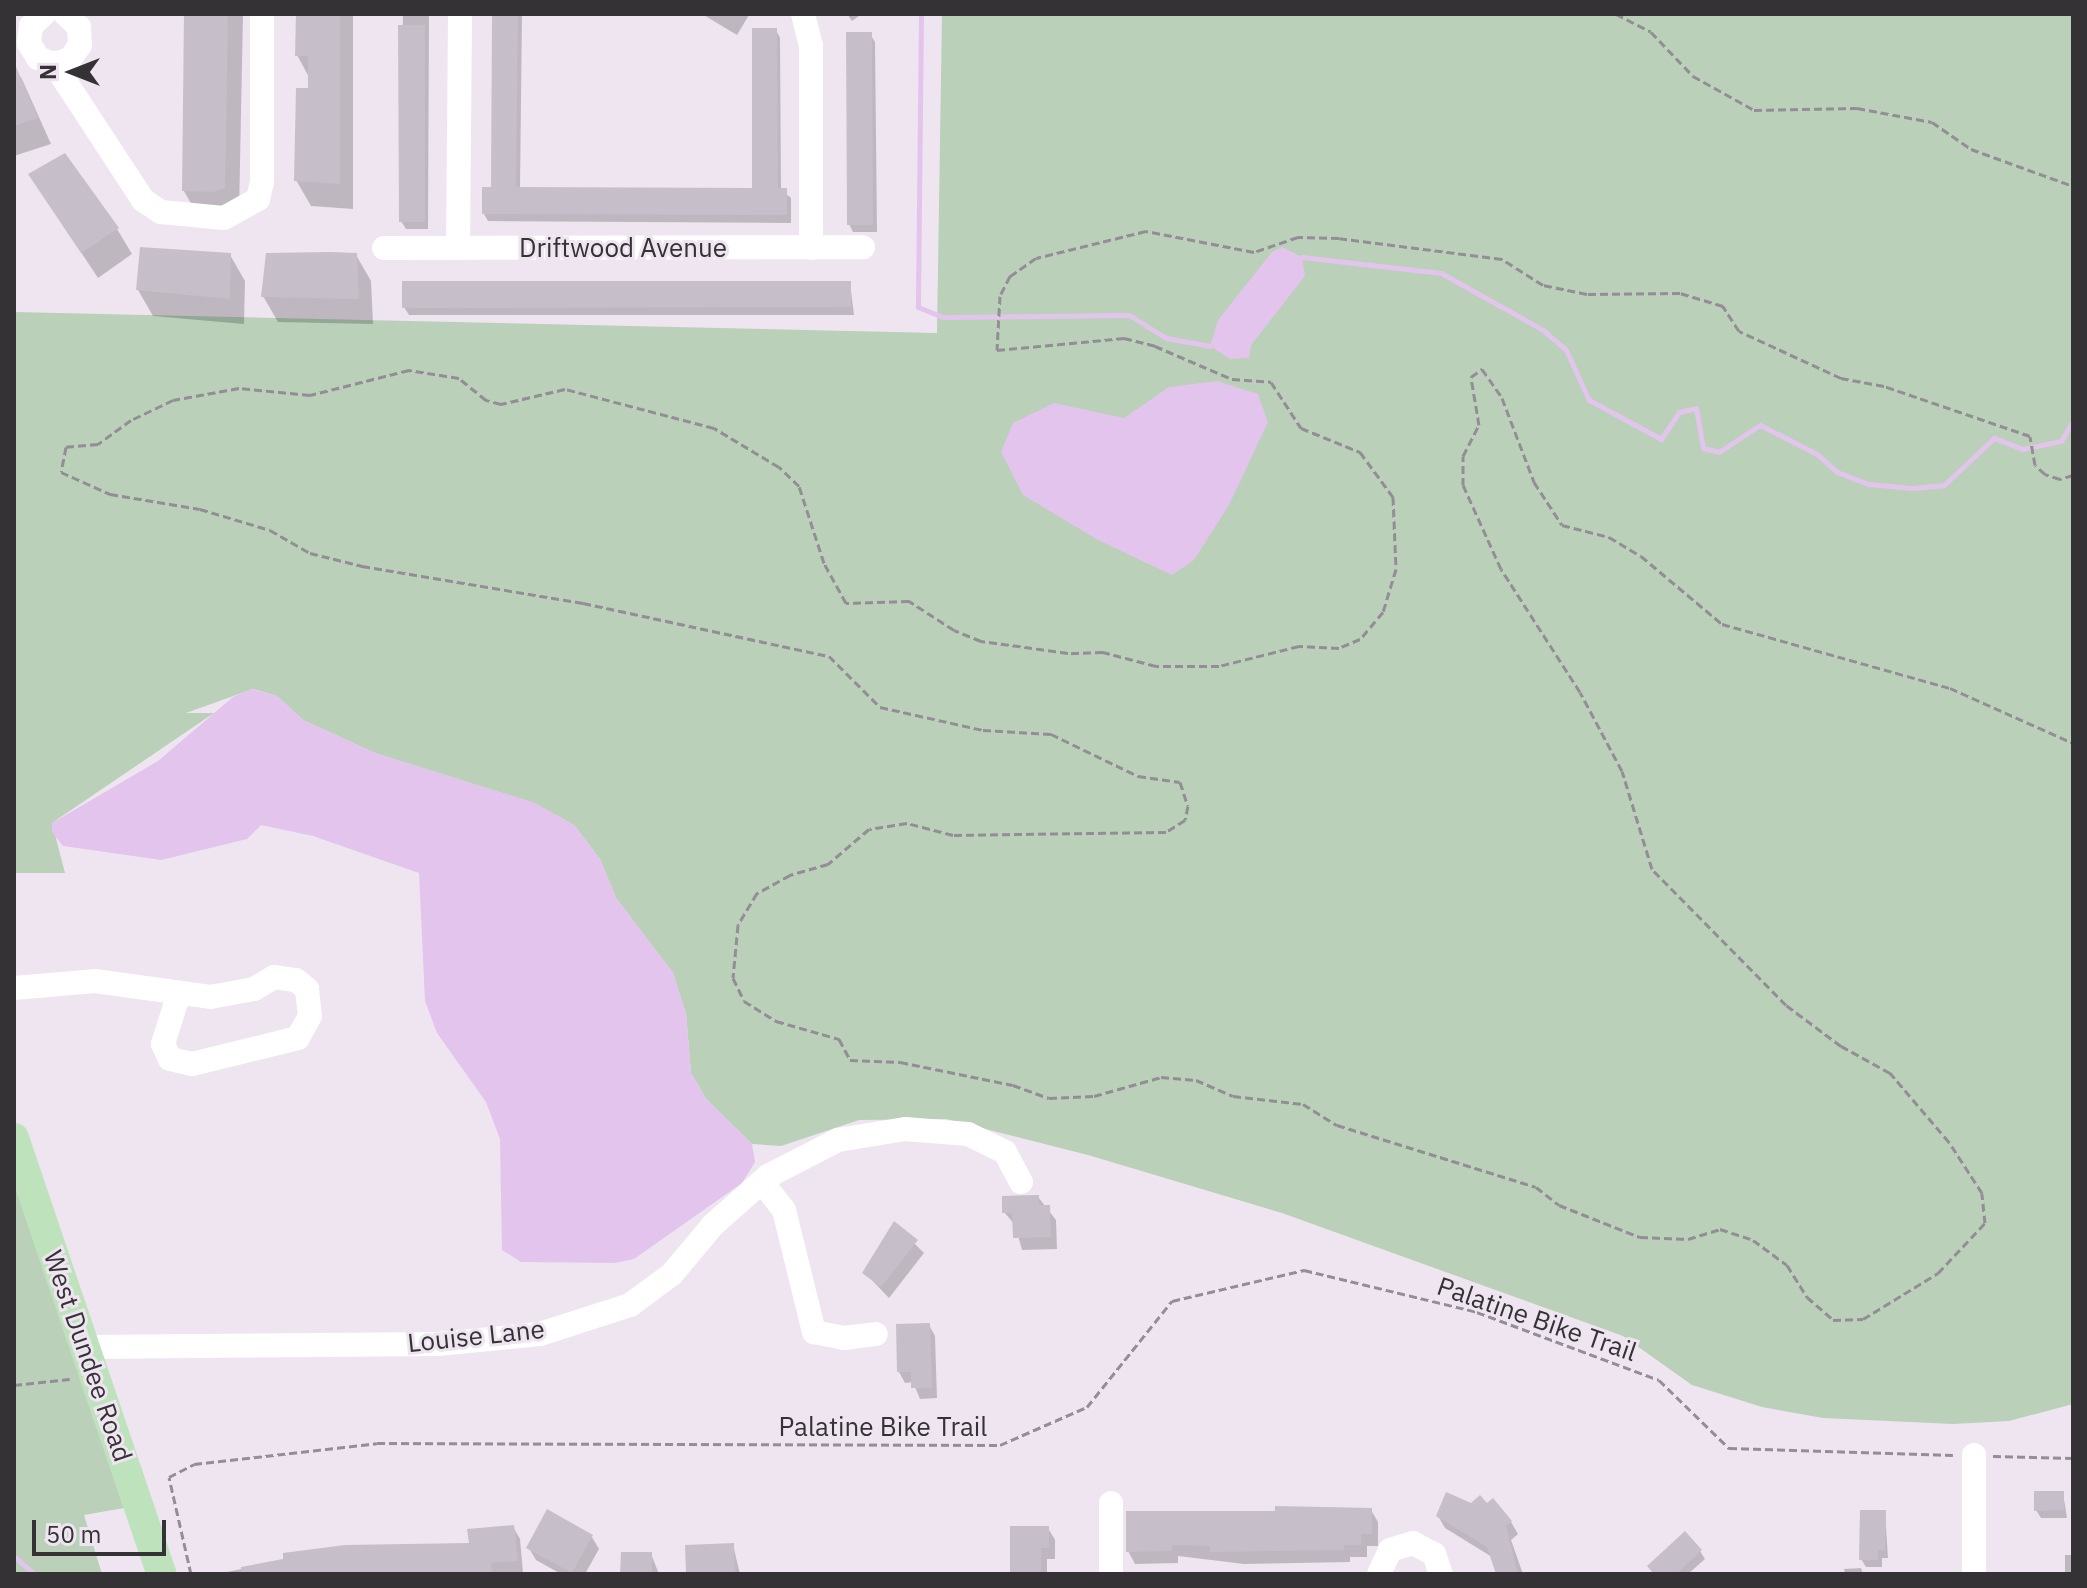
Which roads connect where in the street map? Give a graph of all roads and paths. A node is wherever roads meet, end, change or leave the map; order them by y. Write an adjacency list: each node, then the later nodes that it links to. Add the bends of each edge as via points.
1 (44, 14): 9 (street)
2 (65, 14): 10 (street, via 79,27 80,45 70,59)
3 (262, 14): 10 (street, via 262,182 258,199 224,218 161,212 143,200)
4 (460, 14): 14 (street)
5 (803, 14): 15 (street, via 811,45)
6 (1495, 14): 7 (path)
7 (1521, 14)
8 (1616, 14): 11 (path, via 1651,32 1693,76 1754,110 1857,108 1932,122 1971,149)
9 (22, 45): 10 (street)
10 (54, 64)
11 (2073, 186)
12 (863, 247): 15 (street, Driftwood Avenue)
13 (384, 248): 14 (street, Driftwood Avenue)
14 (458, 248): 15 (street, Driftwood Avenue)
15 (811, 248)
16 (2073, 475): 17 (path, via 2060,479 2035,465 2030,436 1884,386 1841,378 1739,331 1723,306 1680,293 1587,294 1543,285 1502,259 1435,250 1298,237 1254,252 1146,231 1036,258 1010,276 1000,296 997,350 1124,338 1232,379 1271,382 1301,428 1360,452 1393,497 1396,569 1383,612 1360,639 1339,648 1299,646 1219,666 1156,666 1103,652 1068,653 981,641 909,601 846,603 830,577 799,486 779,467 714,428 565,389 501,404 486,400 459,378 409,370 310,395 239,388 173,400 131,420 98,444 66,447 61,472 110,494 200,509 270,530 310,553 362,566 583,603 829,656 880,707 983,730 1051,734 1138,776 1180,782 1188,806 1185,820 1166,832 953,835 907,823 869,829 828,864 790,875 757,893 738,925 733,978 744,1001 776,1021 839,1039 850,1060 900,1062 1013,1085 1049,1098 1094,1096 1161,1077 1196,1080 1233,1096 1303,1104 1337,1125 1536,1187 1559,1205 1628,1233 1688,1239 1720,1229 1753,1240 1787,1265 1807,1297 1833,1320 1863,1319 1938,1273 1985,1223 1982,1193 1957,1152 1890,1073 1841,1046 1786,1005 1652,869 1622,771 1580,692 1501,569 1463,485 1463,456 1479,425 1471,377 1482,369 1502,398 1528,469 1562,525 1609,537 1641,556 1722,624 1950,688)
17 (2073, 743)
18 (14, 988): 19 (street, via 95,981)
19 (178, 996): 19 (street, via 254,989 274,977 296,980 307,989 310,1016 298,1038 192,1064 170,1059 163,1044)
20 (14, 1138): 24 (main road, West Dundee Road)
21 (762, 1182): 22 (street, Louise Lane, via 838,1140 905,1129 968,1134 1005,1152); 23 (street, via 784,1210 814,1332 844,1338); 24 (street, Louise Lane, via 713,1225 672,1274 630,1305 540,1334 438,1344)
22 (1021, 1182)
23 (876, 1334)
24 (89, 1360): 25 (path); 29 (main road, West Dundee Road)
25 (14, 1385)
26 (1974, 1455): 27 (path, Palatine Bike Trail); 30 (path, Palatine Bike Trail, via 1729,1448 1659,1380 1477,1312 1304,1270 1172,1301 1087,1407 1000,1445 377,1443 194,1464 169,1477); 34 (street)
27 (2073, 1458)
28 (1111, 1503): 31 (street)
29 (162, 1574)
30 (191, 1574)
31 (1111, 1574)
32 (1379, 1574): 33 (street, via 1390,1550 1413,1543 1434,1554)
33 (1441, 1574)
34 (1974, 1574)

